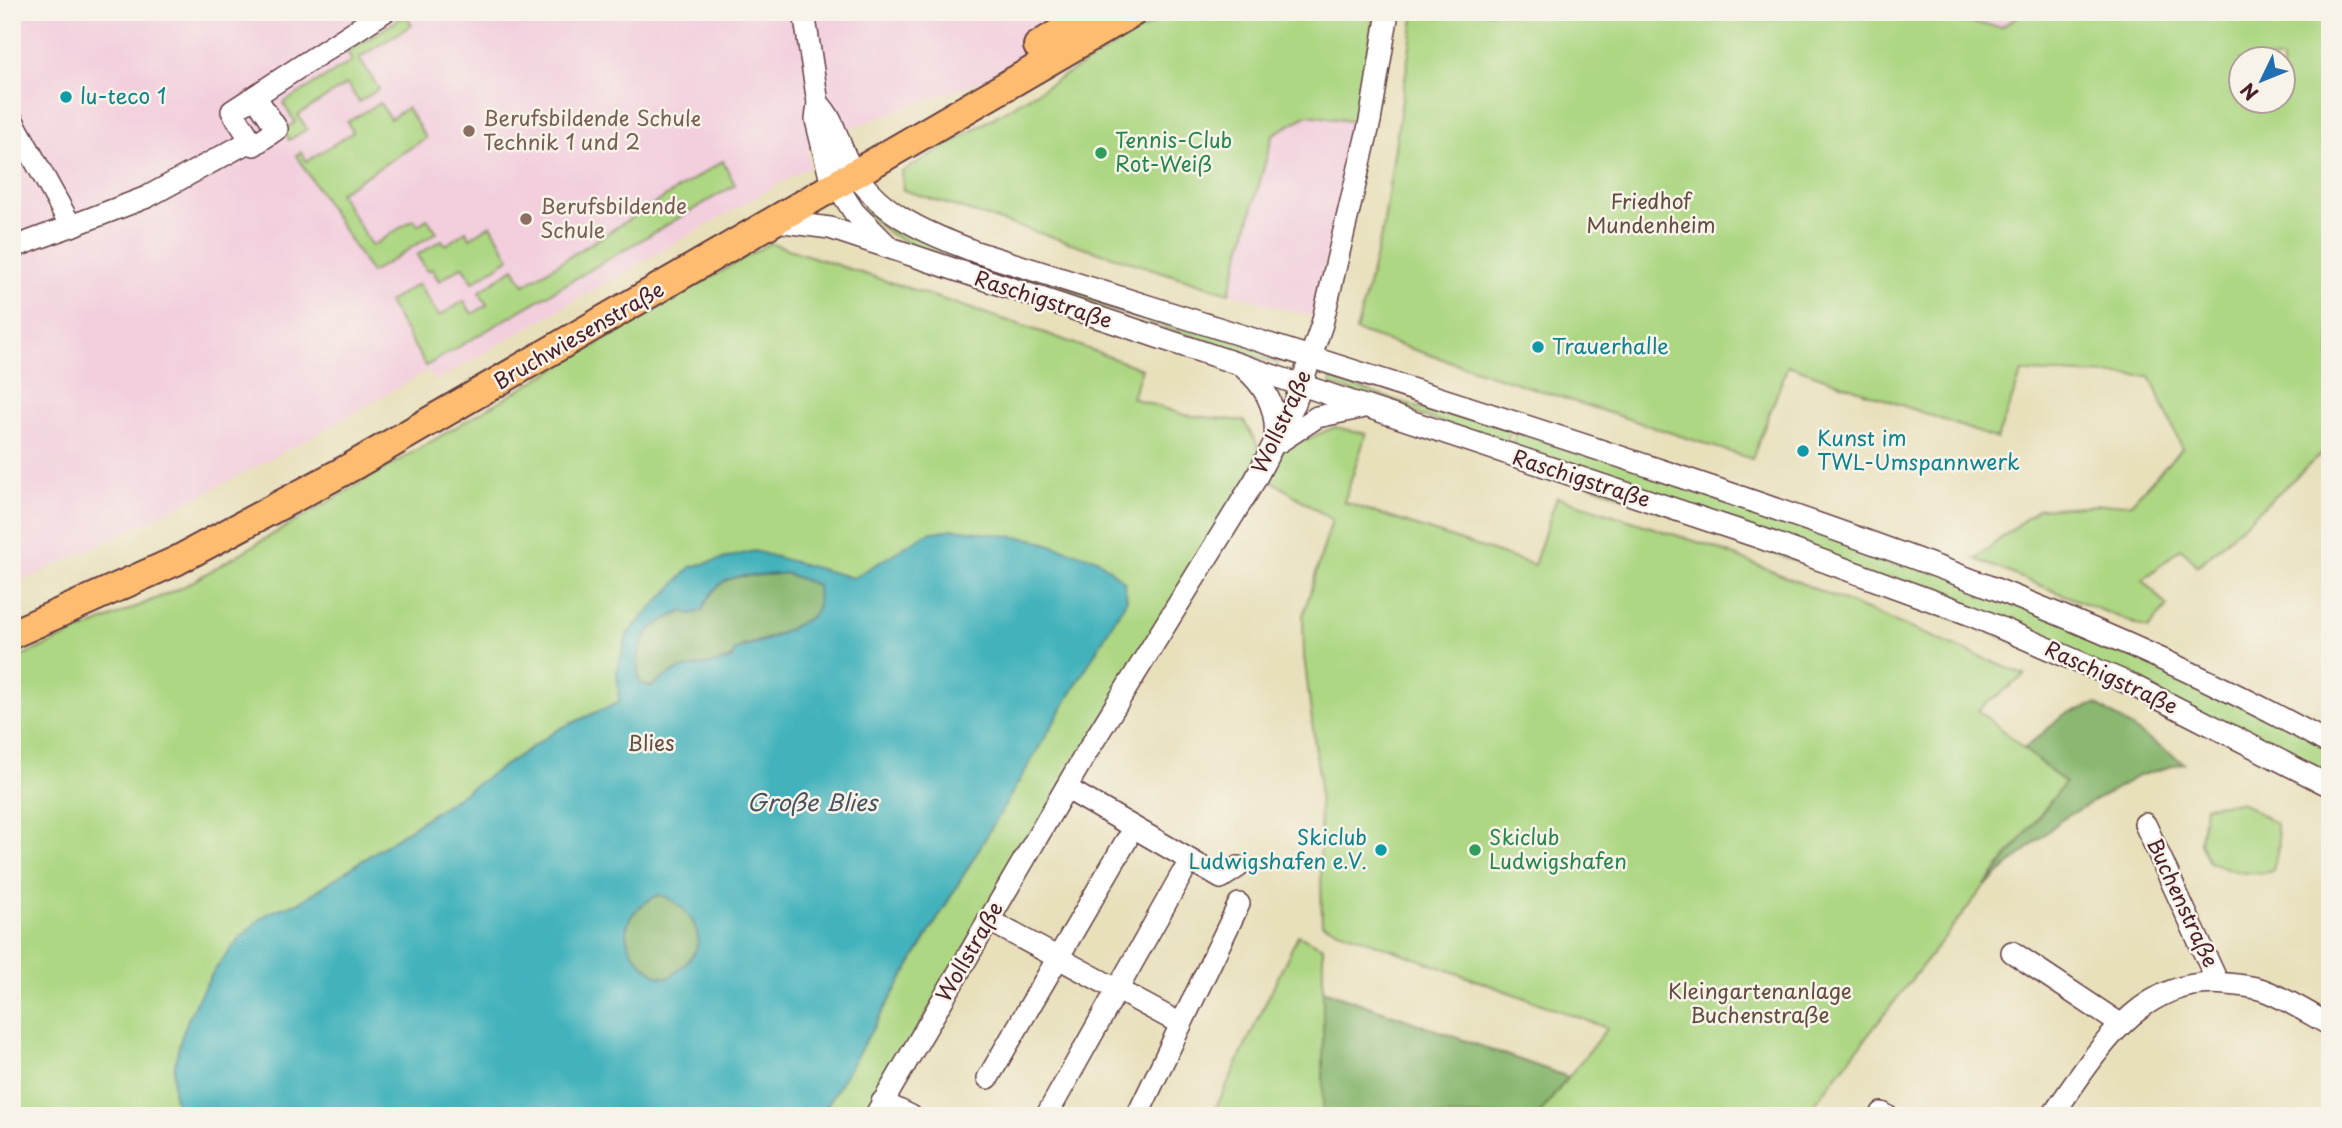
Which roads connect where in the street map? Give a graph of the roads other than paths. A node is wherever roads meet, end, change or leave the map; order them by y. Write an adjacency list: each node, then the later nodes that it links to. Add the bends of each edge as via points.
1 (384, 12): 6 (street)
2 (804, 12): 9 (street, via 818,103 830,115)
3 (1093, 12): 9 (main road, Bruchwiesenstraße)
4 (1133, 12): 9 (main road, Bruchwiesenstraße)
5 (1388, 12): 14 (street, Wollstraße, via 1370,121)
6 (255, 96): 8 (street, via 232,111); 8 (street, via 278,129 254,145)
7 (12, 118): 11 (street)
8 (250, 141): 11 (street, via 147,197)
9 (843, 174): 10 (main road, Bruchwiesenstraße); 13 (street, Raschigstraße, via 854,212); 14 (street, Raschigstraße, via 898,218 976,252); 23 (main road, Bruchwiesenstraße, via 212,526)
10 (776, 221): 13 (street, via 830,228); 24 (main road, Bruchwiesenstraße, via 261,517 176,561)
11 (71, 226): 12 (street)
12 (12, 248)
13 (892, 250): 15 (street, Raschigstraße)
14 (1312, 358): 16 (street, Wollstraße); 18 (street, Raschigstraße)
15 (1238, 363): 16 (street, Raschigstraße); 19 (street, via 1270,397)
16 (1303, 386): 17 (street, Raschigstraße); 19 (street, Wollstraße)
17 (1369, 408): 19 (street, via 1317,417); 20 (street, Raschigstraße)
18 (1519, 423): 20 (street); 21 (street, Raschigstraße, via 1835,528)
19 (1275, 446): 27 (street, Wollstraße)
20 (1508, 455): 22 (street, Raschigstraße)
21 (1984, 583): 22 (street); 25 (street, Raschigstraße, via 2162,660)
22 (1971, 615): 26 (street, Raschigstraße, via 2132,685)
23 (12, 619)
24 (12, 634)
25 (2330, 744)
26 (2330, 786)
27 (1066, 788): 30 (street, via 1221,878); 33 (street, Wollstraße)
28 (2145, 824): 36 (street, Buchenstraße)
29 (1126, 841): 35 (street)
30 (1238, 867)
31 (1182, 874): 37 (street)
32 (1240, 904): 38 (street)
33 (988, 920): 35 (street); 42 (street, Wollstraße)
34 (2012, 952): 39 (street)
35 (1057, 958): 37 (street); 41 (street)
36 (2218, 983): 39 (street, Buchenstraße, via 2178,987 2145,1003); 40 (street, Buchenstraße, via 2259,989)
37 (1117, 989): 38 (street); 43 (street)
38 (1181, 1024): 45 (street)
39 (2120, 1024): 46 (street, Buchenstraße)
40 (2330, 1025)
41 (988, 1078)
42 (879, 1109): 44 (street)
43 (1048, 1113)
44 (911, 1116)
45 (1137, 1116)
46 (2052, 1116)

